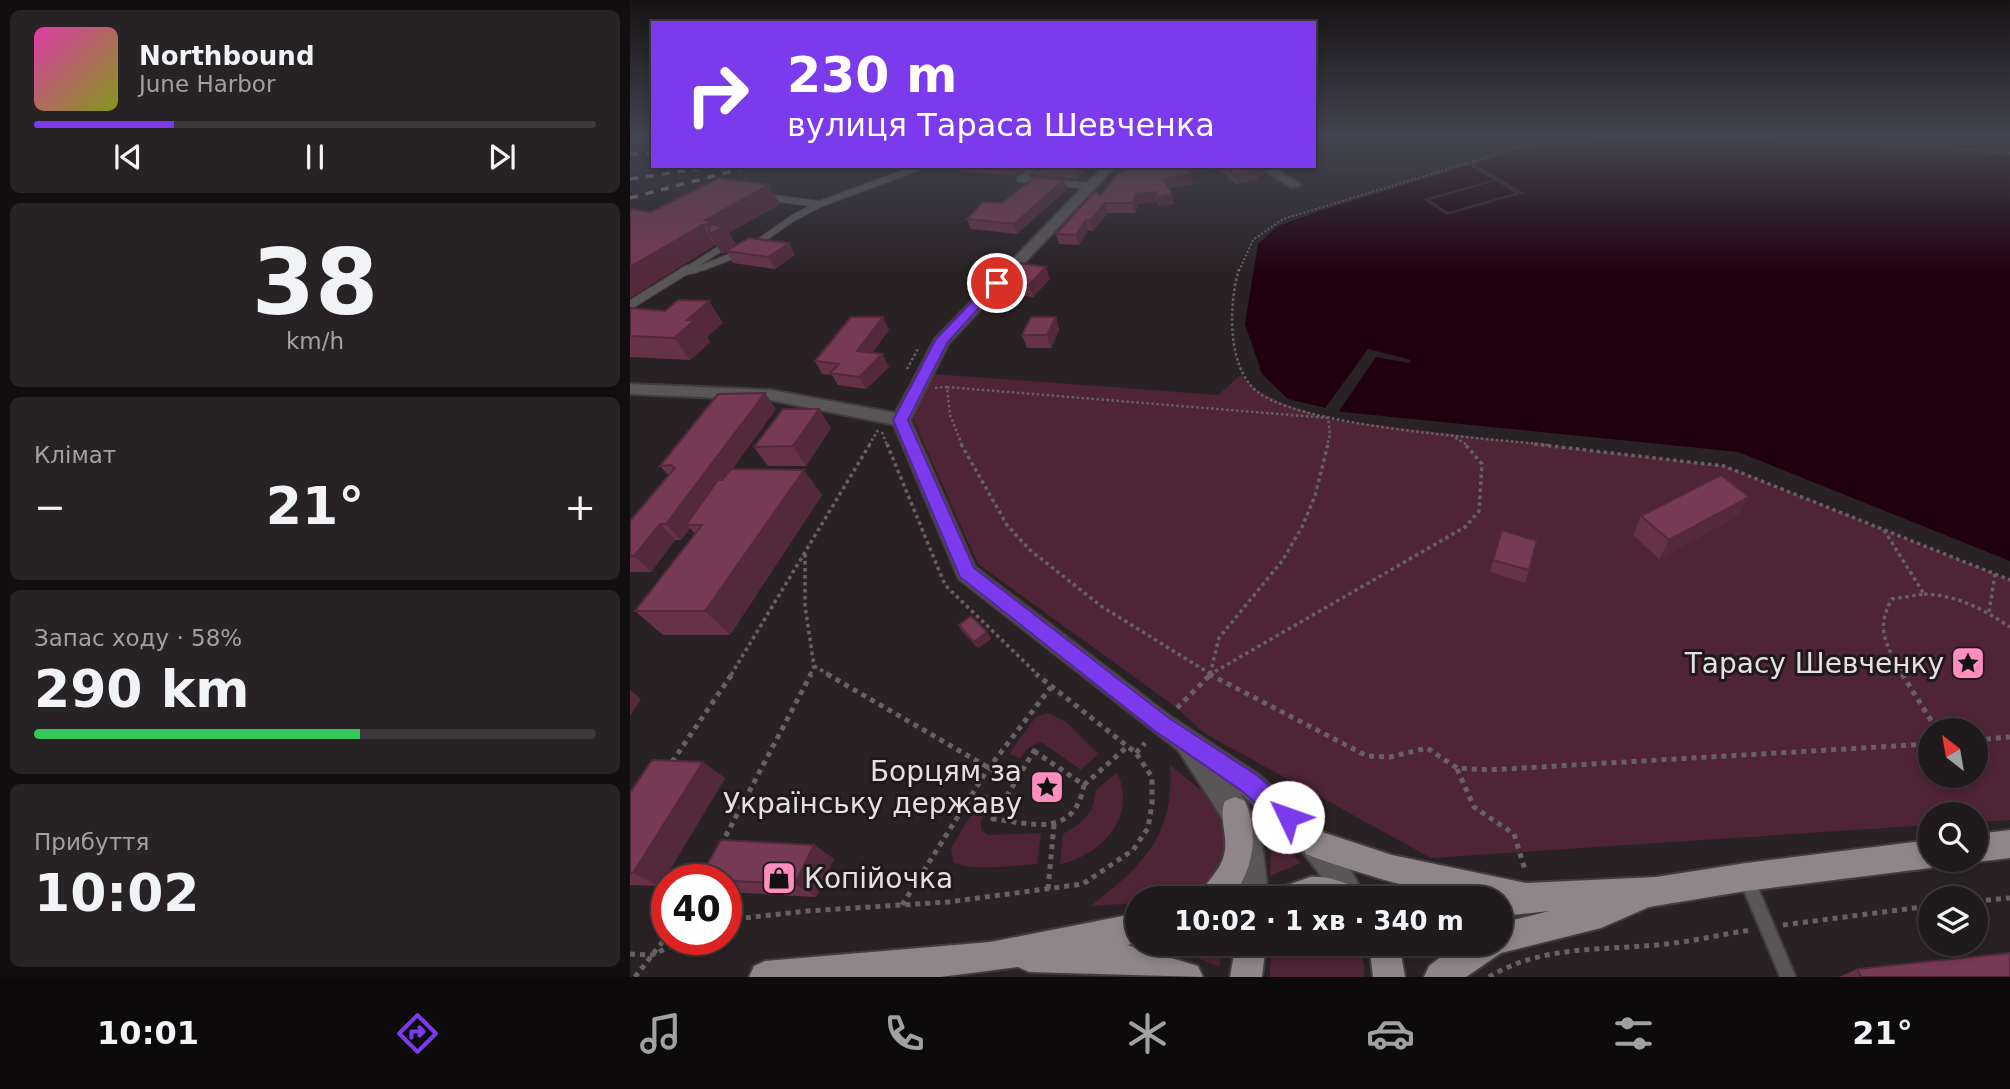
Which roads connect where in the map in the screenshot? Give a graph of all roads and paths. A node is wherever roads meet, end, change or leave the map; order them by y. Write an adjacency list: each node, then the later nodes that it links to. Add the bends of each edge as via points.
1 (877, 183): 9 (lane)
2 (1056, 183): 6 (lane)
3 (1094, 183): 6 (street)
4 (1290, 183): 7 (street)
5 (1403, 183): 17 (path, via 1283,219 1260,232 1247,247 1231,322 1241,375 1255,390 1295,410)
6 (1090, 186): 14 (street, via 941,342)
7 (1295, 186)
8 (760, 196): 9 (lane)
9 (820, 204): 11 (lane, via 732,257)
10 (718, 250): 11 (lane)
11 (684, 271): 12 (lane)
12 (630, 305)
13 (922, 345): 14 (path, via 913,355)
14 (910, 382): 15 (path); 18 (street)
15 (947, 387): 17 (path); 28 (path, via 946,408 962,451 1011,529 1100,607)
16 (630, 389): 18 (street, via 770,395)
17 (1328, 418): 19 (path); 28 (path, via 1330,435 1302,527 1282,561 1219,638)
18 (892, 419): 21 (path); 32 (street, via 967,572)
19 (1449, 434): 20 (path, via 1724,466); 28 (path, via 1467,445 1482,464 1479,511 1465,527)
20 (1883, 529): 22 (path); 24 (path)
21 (805, 553): 27 (path, via 805,606); 38 (path, via 736,668)
22 (1995, 574): 23 (path); 25 (path)
23 (2010, 580)
24 (1924, 594): 25 (path, via 1965,601); 31 (path, via 1892,600 1882,626 1890,649)
25 (1989, 612): 26 (path)
26 (2010, 627)
27 (814, 666): 40 (path); 49 (path)
28 (1210, 674): 30 (path); 39 (path, via 1367,756 1390,757 1427,748)
29 (1051, 687): 40 (path)
30 (1177, 708)
31 (1930, 718)
32 (1181, 737): 43 (street); 45 (street, via 1250,784)
33 (2010, 737): 34 (path)
34 (1988, 739)
35 (1145, 743): 55 (path, via 1136,753 1152,777 1148,828 1133,850 1103,872 1083,884)
36 (1918, 745): 39 (path, via 1489,770)
37 (1128, 746): 42 (path)
38 (672, 762)
39 (1457, 768): 51 (path, via 1474,807 1514,834)
40 (988, 769): 41 (path); 60 (path)
41 (1015, 783): 42 (path, via 1034,751); 44 (path, via 993,819)
42 (1084, 785): 44 (path, via 1083,801 1075,816)
43 (1235, 811): 52 (main road, via 1242,834 1240,855); 53 (street, via 1249,846)
44 (1054, 825): 55 (path)
45 (1316, 844): 51 (main road, via 1392,869); 54 (street)
46 (2010, 844): 47 (main road)
47 (1988, 847)
48 (1918, 855): 50 (main road)
49 (715, 857)
50 (1745, 877): 56 (main road); 63 (lane)
51 (1528, 883): 56 (main road); 57 (main road)
52 (1224, 886)
53 (1253, 886)
54 (1342, 886)
55 (1048, 889): 60 (path)
56 (1656, 892): 65 (main road, via 1601,913)
57 (1513, 893)
58 (2010, 898): 59 (path)
59 (1988, 900)
60 (902, 905): 62 (path)
61 (1918, 908): 63 (path)
62 (742, 918)
63 (1767, 928): 83 (path, via 1548,954 1514,963); 84 (lane)
64 (1125, 931): 73 (main road)
65 (1513, 935)
66 (630, 954): 67 (path)
67 (651, 955)
68 (652, 955): 75 (path)
69 (1249, 956): 79 (main road)
70 (1386, 956): 80 (main road)
71 (1468, 956): 81 (main road)
72 (1476, 956): 82 (main road)
73 (990, 957): 74 (main road); 76 (main road)
74 (1098, 958): 77 (main road, via 1132,965); 78 (main road, via 1130,961)
75 (635, 977)
76 (765, 977)
77 (1158, 977)
78 (1187, 977)
79 (1246, 977)
80 (1389, 977)
81 (1440, 977)
82 (1461, 977)
83 (1489, 977)
84 (1787, 977)

